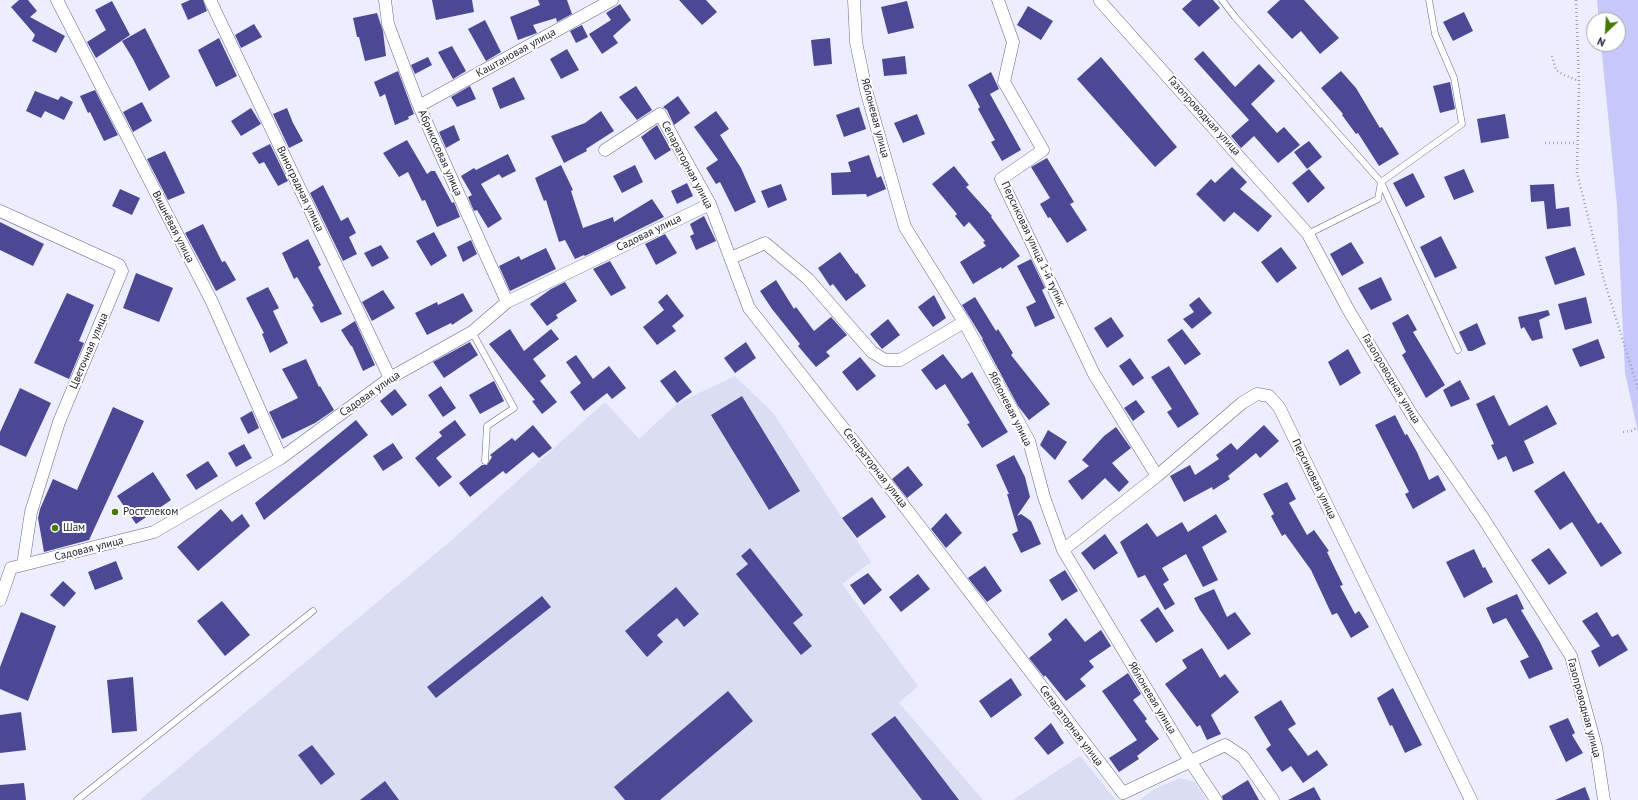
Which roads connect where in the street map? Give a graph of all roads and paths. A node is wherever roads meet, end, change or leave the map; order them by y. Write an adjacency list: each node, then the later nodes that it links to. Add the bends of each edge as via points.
1 (57, 0): 30 (street, Вишнёвая улица, via 212,302)
2 (210, 0): 26 (street, Виноградная улица)
3 (385, 0): 13 (street, Абрикосовая улица, via 388,24)
4 (612, 0): 13 (street, Каштановая улица)
5 (854, 0): 23 (street, Яблоневая улица, via 856,42 866,90 905,227)
6 (998, 0): 32 (street, Персиковая улица 1-й тупик, via 1013,42 1004,82 1043,150 1001,179 1094,374)
7 (1222, 0): 17 (lane)
8 (1429, 0): 17 (lane, via 1436,34 1454,78 1462,124)
9 (1576, 0): 12 (path)
10 (1100, 1): 20 (street, Газопроводная улица)
11 (1552, 56): 12 (path, via 1556,70)
12 (1578, 81): 15 (path)
13 (419, 106): 22 (street, Абрикосовая улица)
14 (1545, 143): 15 (path)
15 (1577, 144): 27 (path, via 1577,173 1604,280)
16 (605, 150): 18 (street, Сепараторная улица, via 660,114)
17 (1381, 182): 20 (lane, via 1378,200); 25 (lane)
18 (710, 204): 21 (street, Сепараторная улица); 22 (street, Садовая улица)
19 (0, 211): 34 (street, Цветочная улица, via 119,265 122,271 59,422 31,512)
20 (1308, 234): 42 (street, Газопроводная улица, via 1349,311 1410,412 1483,518 1571,656 1596,747)
21 (731, 258): 23 (street, via 765,243 808,279 872,352 885,360 900,360); 37 (street, Сепараторная улица, via 749,308 1123,793)
22 (507, 302): 24 (street, Садовая улица)
23 (964, 322): 33 (street, Яблоневая улица, via 1029,441 1044,497)
24 (472, 332): 26 (street, Садовая улица); 31 (lane, via 514,408 487,426)
25 (1458, 350)
26 (390, 378): 30 (street, Садовая улица)
27 (1638, 389)
28 (1638, 427): 29 (path, via 1631,432)
29 (1623, 432)
30 (281, 458): 34 (street, Садовая улица, via 154,532)
31 (485, 461)
32 (1157, 476): 33 (street, Персиковая улица); 41 (street, Персиковая улица, via 1242,402 1256,394 1269,396 1279,407)
33 (1063, 550): 37 (street, Яблоневая улица)
34 (23, 565): 35 (street, via 11,568)
35 (0, 600)
36 (312, 611): 38 (lane)
37 (1190, 761): 39 (street, Яблоневая улица); 40 (street, via 1225,745 1243,757)
38 (77, 800)
39 (1216, 800)
40 (1273, 800)
41 (1470, 800)
42 (1604, 800)

